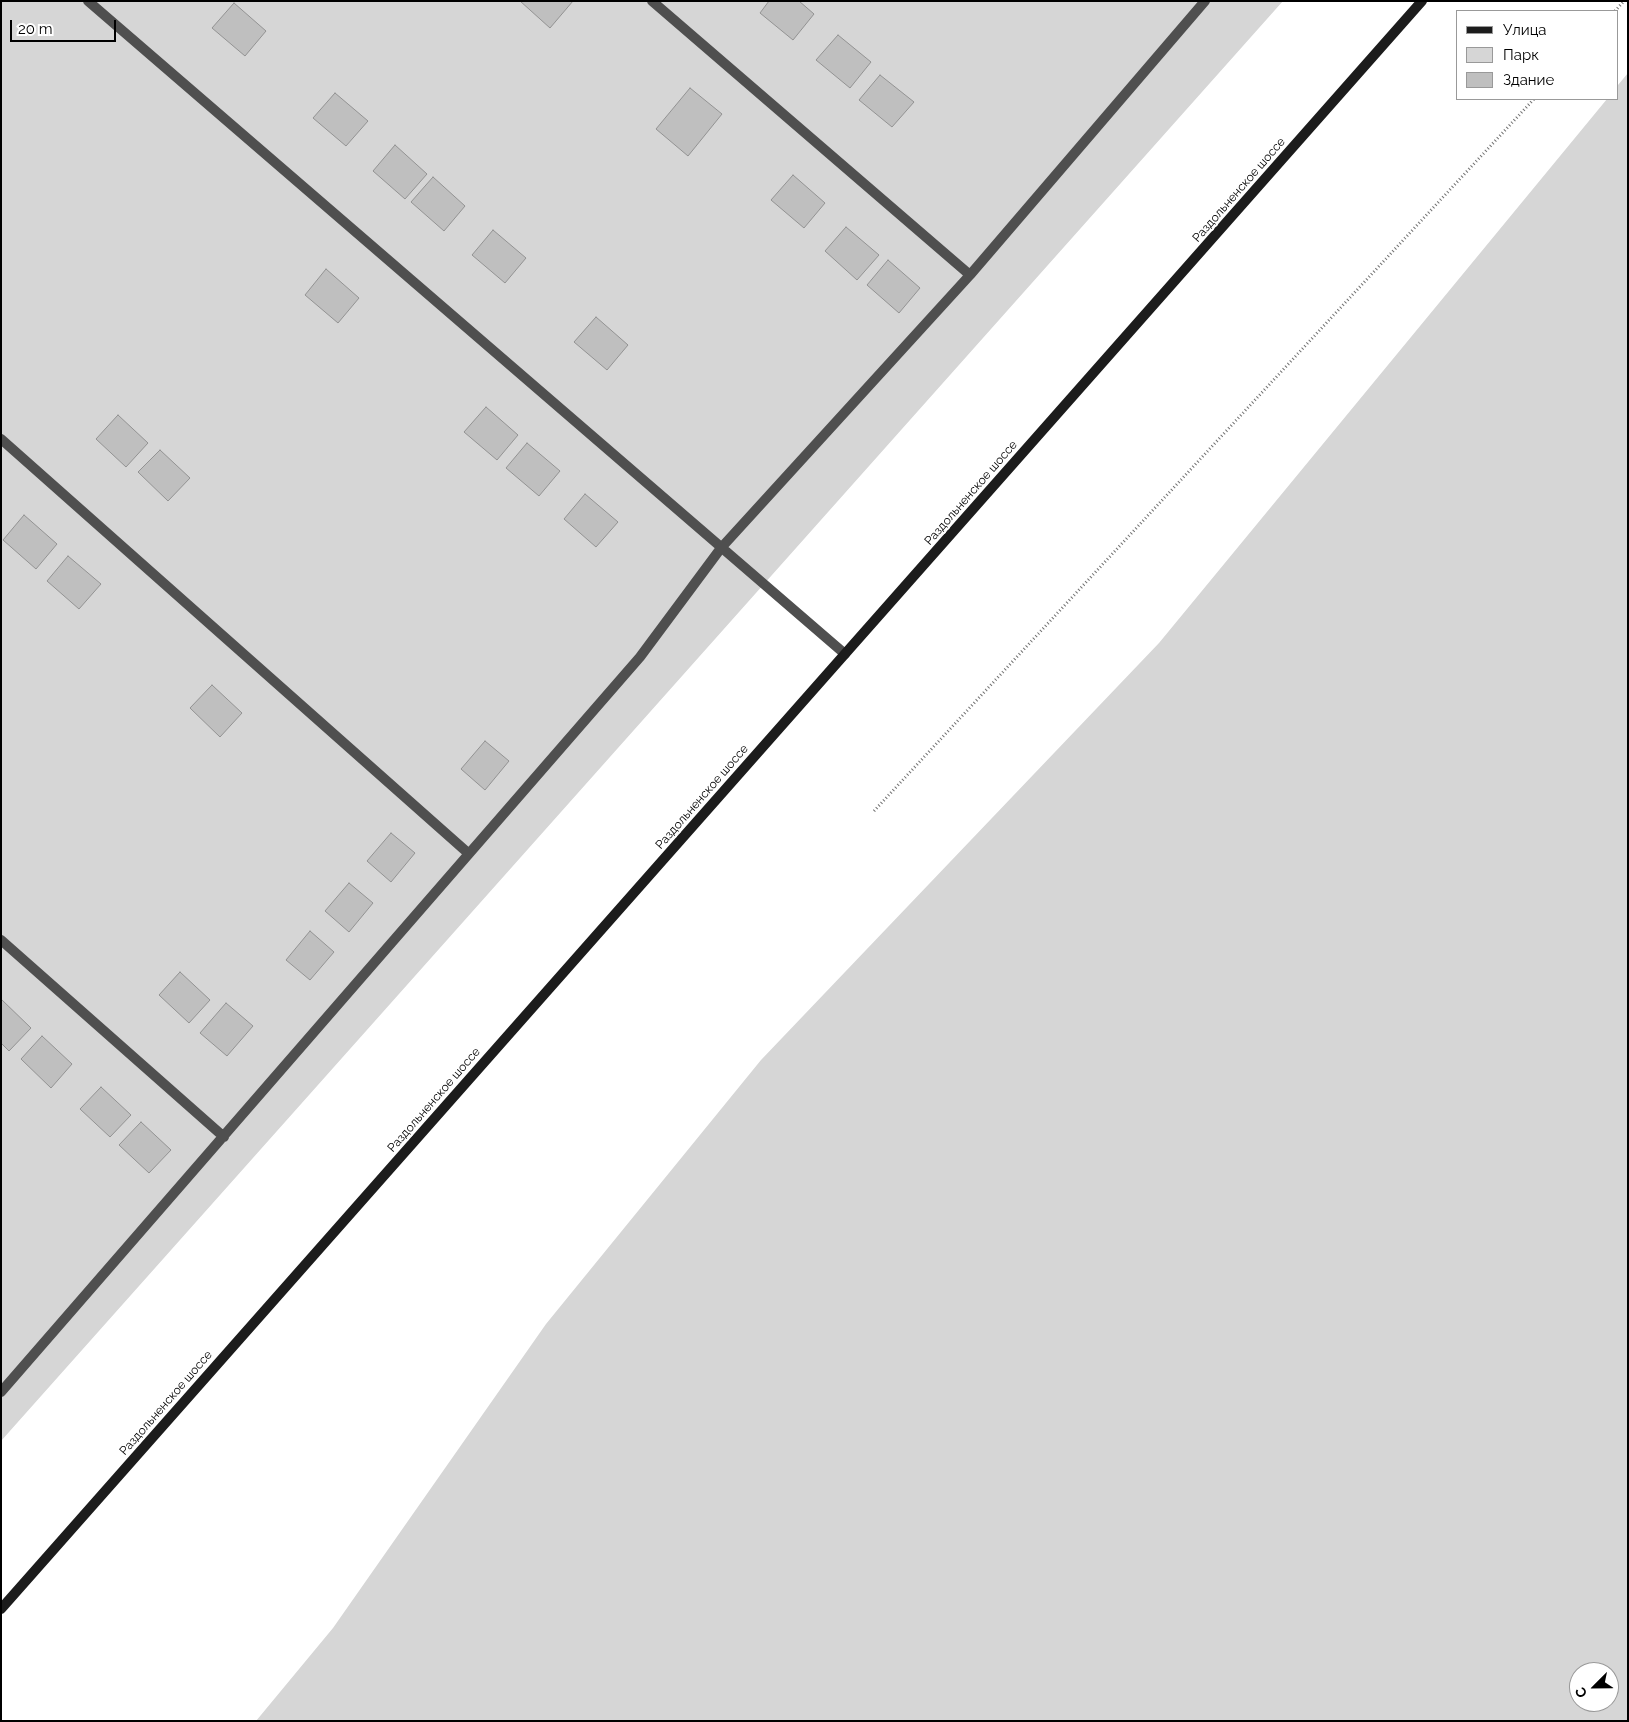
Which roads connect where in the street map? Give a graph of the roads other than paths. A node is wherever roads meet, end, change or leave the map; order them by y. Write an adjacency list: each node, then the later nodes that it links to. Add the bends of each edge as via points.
1 (88, 1): 7 (lane)
2 (652, 1): 5 (lane)
3 (1205, 1): 5 (lane)
4 (1422, 1): 8 (main road, Раздольненское шоссе)
5 (970, 275): 7 (lane)
6 (1, 439): 9 (lane)
7 (721, 548): 8 (lane); 9 (lane, via 640,657)
8 (845, 654): 13 (main road, Раздольненское шоссе)
9 (468, 854): 11 (lane)
10 (1, 940): 11 (lane)
11 (224, 1137): 12 (lane)
12 (1, 1392)
13 (1, 1608)

